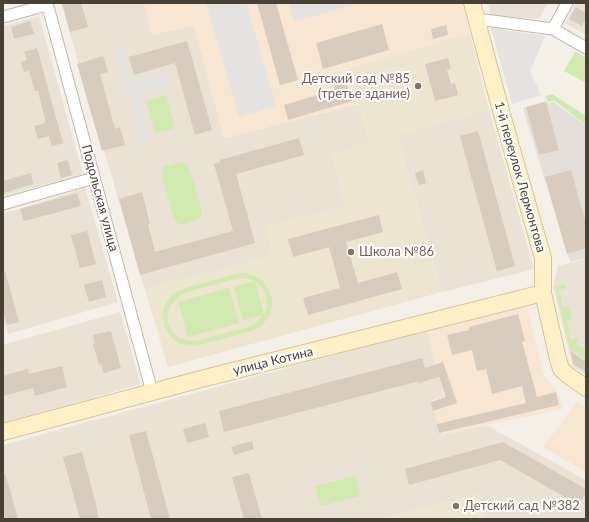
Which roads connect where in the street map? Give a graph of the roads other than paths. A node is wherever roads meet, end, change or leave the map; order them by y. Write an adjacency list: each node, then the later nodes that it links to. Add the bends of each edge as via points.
1 (472, 3): 5 (street, 1-й переулок Лермонтова)
2 (567, 3): 6 (street)
3 (47, 4): 4 (street); 8 (street, Подольская улица)
4 (3, 17)
5 (477, 19): 6 (street); 10 (street, 1-й переулок Лермонтова, via 502,118 543,258)
6 (553, 29): 7 (street)
7 (586, 48)
8 (94, 178): 9 (street); 12 (street, Подольская улица)
9 (3, 204)
10 (543, 293): 11 (street, 1-й переулок Лермонтова, via 561,369); 12 (street, улица Котина)
11 (586, 388)
12 (152, 392): 13 (street, улица Котина)
13 (3, 432)

